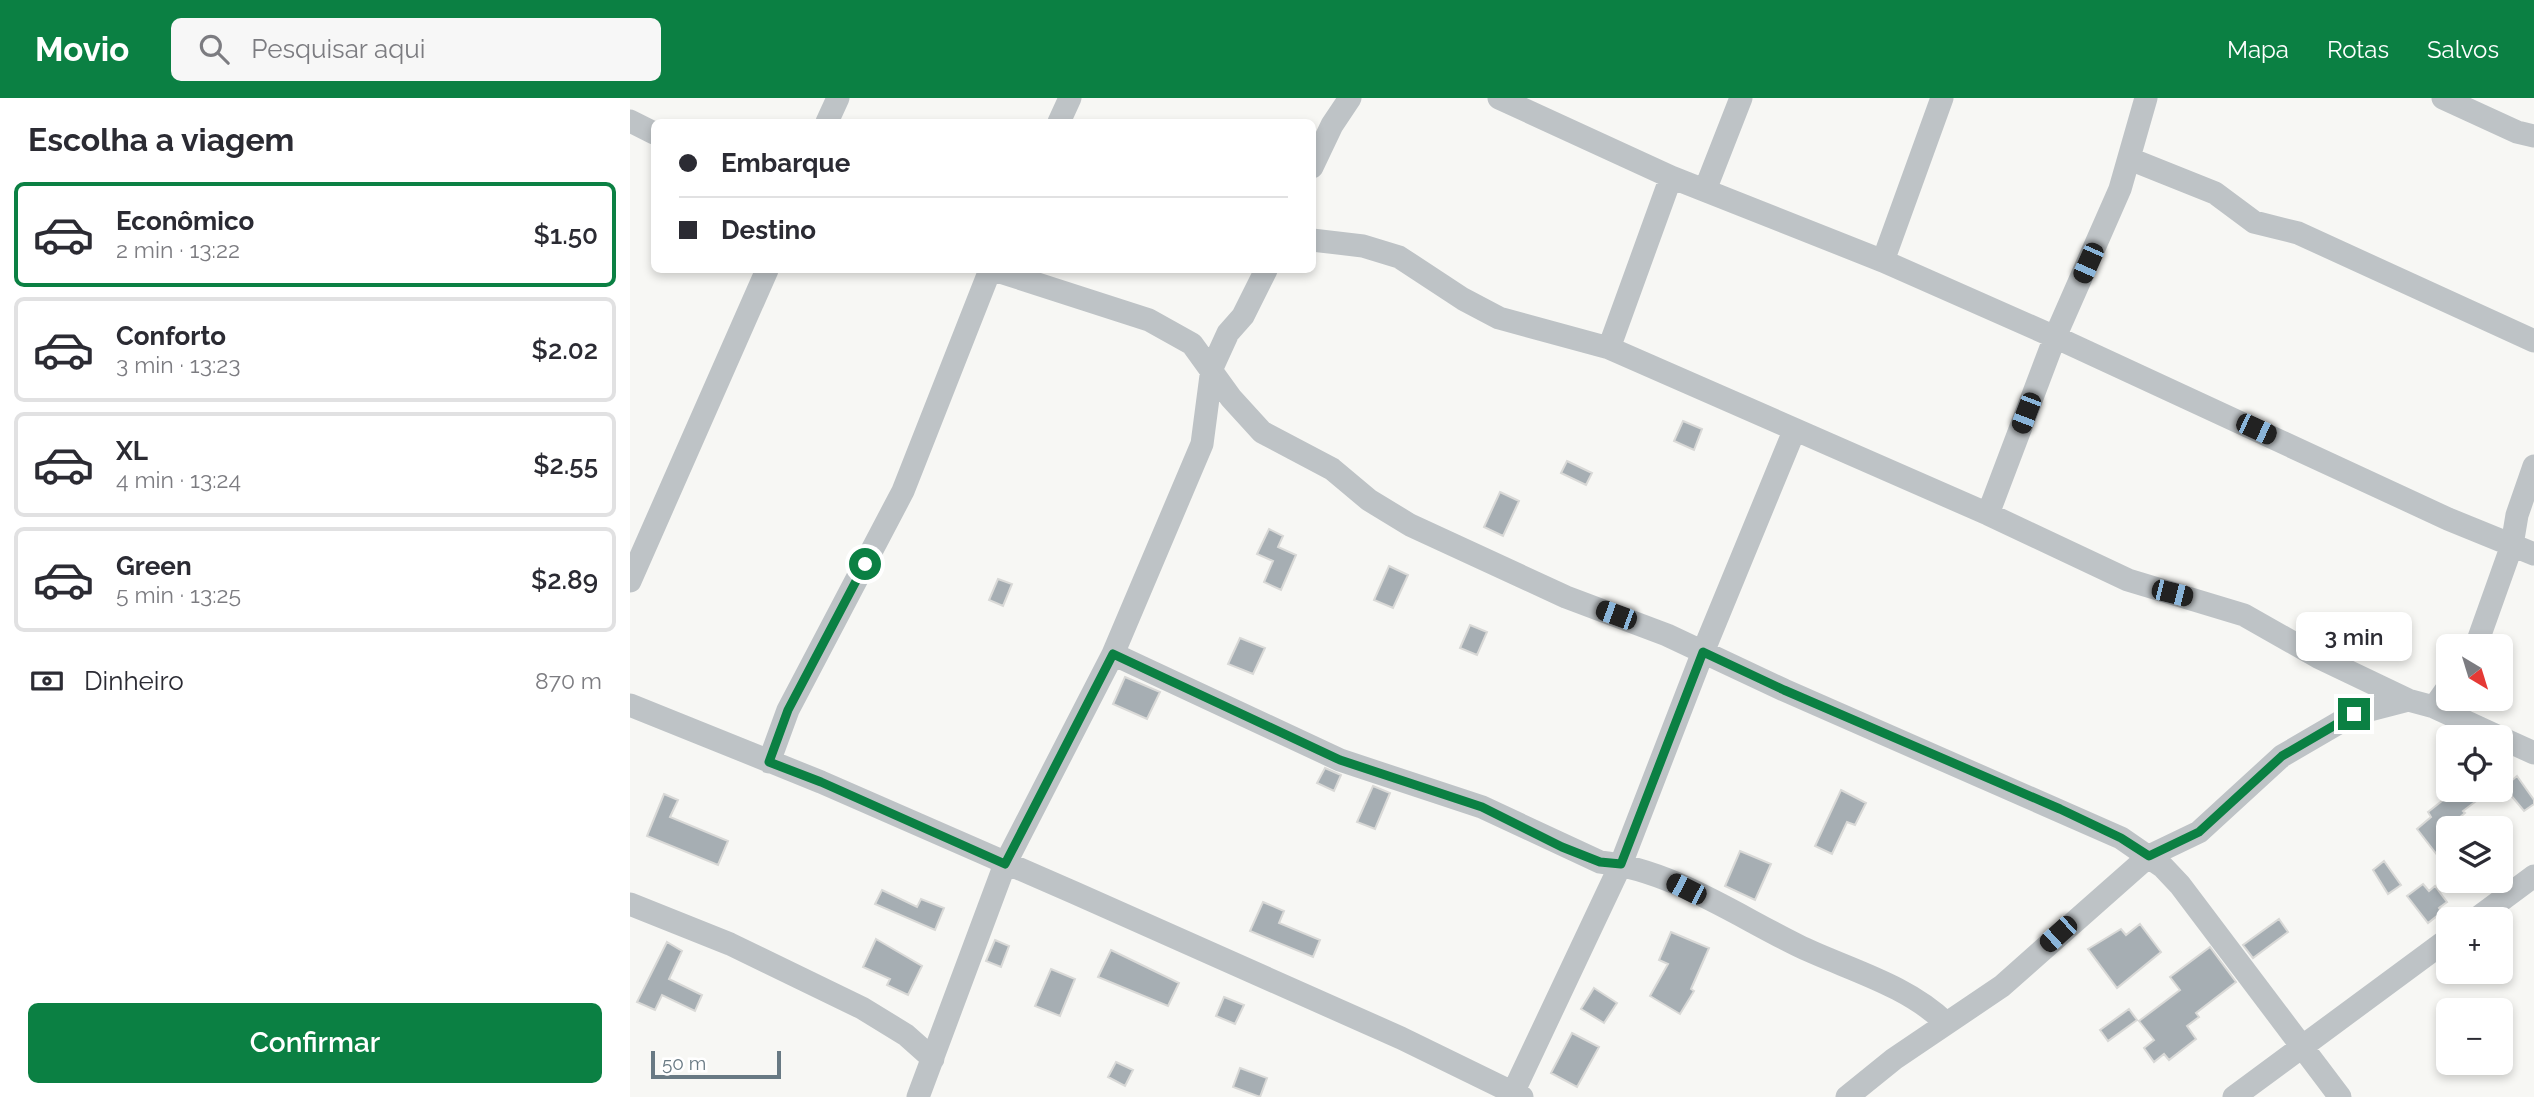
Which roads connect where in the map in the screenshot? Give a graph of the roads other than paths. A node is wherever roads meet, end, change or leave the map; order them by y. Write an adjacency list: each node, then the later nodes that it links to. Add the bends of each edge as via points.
1 (838, 98): 10 (street)
2 (1070, 98): 11 (street)
3 (1350, 98): 15 (street)
4 (1499, 98): 9 (street)
5 (1741, 98): 18 (street)
6 (1942, 98): 20 (street)
7 (2146, 98): 16 (street)
8 (2442, 98): 14 (street)
9 (1540, 107): 17 (street)
10 (828, 119)
11 (1060, 119)
12 (630, 121): 13 (street)
13 (651, 132)
14 (2534, 136)
15 (1316, 159)
16 (2130, 159): 25 (street); 26 (street, via 2215,193 2254,222 2298,233)
17 (1671, 177): 18 (street); 27 (street)
18 (1704, 190): 20 (street)
19 (1316, 240): 27 (street, via 1363,246 1399,257 1499,318)
20 (1883, 261): 25 (street)
21 (766, 273): 34 (street)
22 (991, 273): 45 (street, via 904,491 788,710)
23 (1001, 273): 28 (street, via 1149,320 1192,344)
24 (1264, 273): 28 (street)
25 (2055, 337): 31 (street); 32 (street)
26 (2534, 341)
27 (1609, 348): 29 (street)
28 (1212, 368): 36 (street, via 1262,432 1332,470 1389,514 1566,597); 37 (street, via 1202,444)
29 (1794, 431): 31 (street); 36 (street)
30 (2534, 466): 32 (street)
31 (1988, 513): 38 (street, via 2128,580 2244,615)
32 (2512, 545): 33 (street); 35 (street)
33 (2534, 554)
34 (630, 581)
35 (2480, 634)
36 (1703, 652): 46 (street, via 2060,809); 48 (street)
37 (1113, 654): 47 (street); 48 (street, via 1340,760 1482,807 1600,862)
38 (2408, 700): 41 (street); 46 (street, via 2354,714 2282,756 2199,832)
39 (2436, 704): 41 (street)
40 (630, 705): 45 (street)
41 (2434, 707): 42 (street)
42 (2474, 725)
43 (2513, 743): 44 (street)
44 (2534, 753)
45 (769, 762): 47 (street)
46 (2149, 856): 53 (street, via 2002,986); 54 (street, via 2180,885)
47 (1005, 864): 55 (street); 56 (street, via 1324,1003)
48 (1621, 864): 53 (street, via 1672,882 1911,996); 56 (street)
49 (2534, 876): 51 (street)
50 (630, 904): 55 (street, via 730,944 863,1008)
51 (2492, 907)
52 (2436, 948): 54 (street)
53 (1946, 1023): 58 (street)
54 (2303, 1046): 59 (street); 60 (street)
55 (933, 1059): 57 (street)
56 (1515, 1096)
57 (919, 1097)
58 (1847, 1097)
59 (2234, 1097)
60 (2340, 1097)

